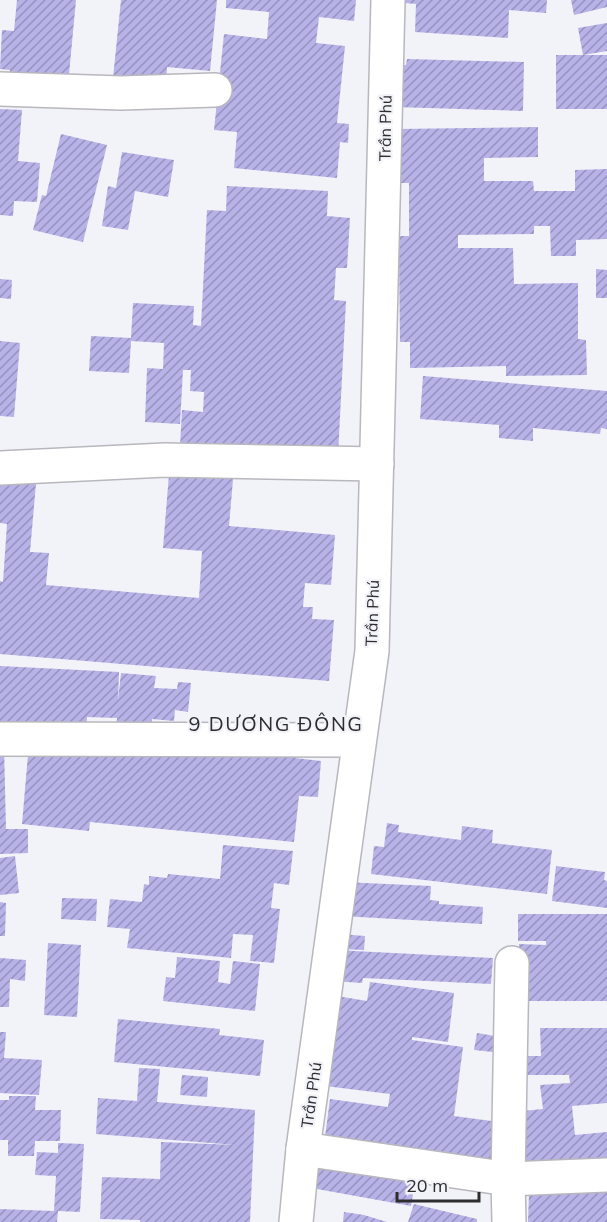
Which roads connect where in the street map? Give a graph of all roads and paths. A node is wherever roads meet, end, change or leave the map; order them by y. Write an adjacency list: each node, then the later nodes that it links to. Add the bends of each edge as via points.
1 (388, 0): 4 (street, Trần Phú)
2 (0, 89): 3 (street, via 121,93)
3 (215, 90)
4 (377, 464): 5 (street, via 165,460); 7 (street, Trần Phú, via 372,651)
5 (0, 468)
6 (0, 739): 7 (street)
7 (359, 740): 9 (street, Trần Phú)
8 (512, 963): 11 (street)
9 (303, 1149): 11 (street); 12 (street, Trần Phú)
10 (607, 1175): 11 (street)
11 (508, 1179): 13 (street)
12 (296, 1222)
13 (508, 1222)

